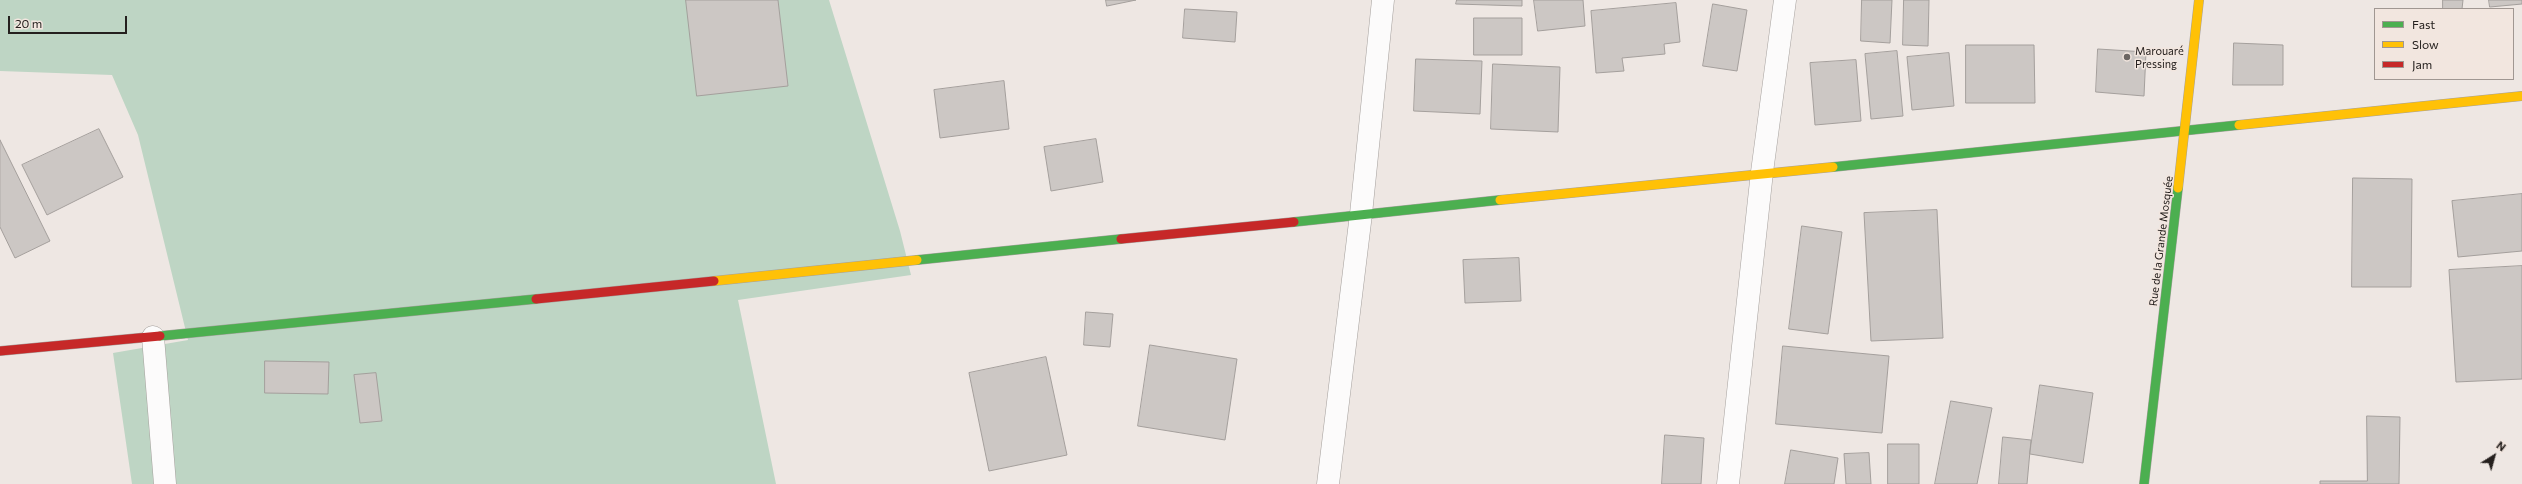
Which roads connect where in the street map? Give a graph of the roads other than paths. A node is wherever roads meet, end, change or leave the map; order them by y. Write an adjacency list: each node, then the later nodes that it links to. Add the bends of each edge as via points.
1 (1383, 0): 7 (street)
2 (1785, 0): 6 (street)
3 (2199, 0): 5 (street, Rue de la Grande Mosquée)
4 (2522, 96): 5 (street)
5 (2186, 129): 6 (street); 13 (street, Rue de la Grande Mosquée)
6 (1762, 172): 7 (street); 12 (street)
7 (1361, 214): 8 (street); 11 (street)
8 (153, 337): 9 (street); 10 (street)
9 (0, 351)
10 (165, 484)
11 (1328, 484)
12 (1728, 484)
13 (2144, 484)

